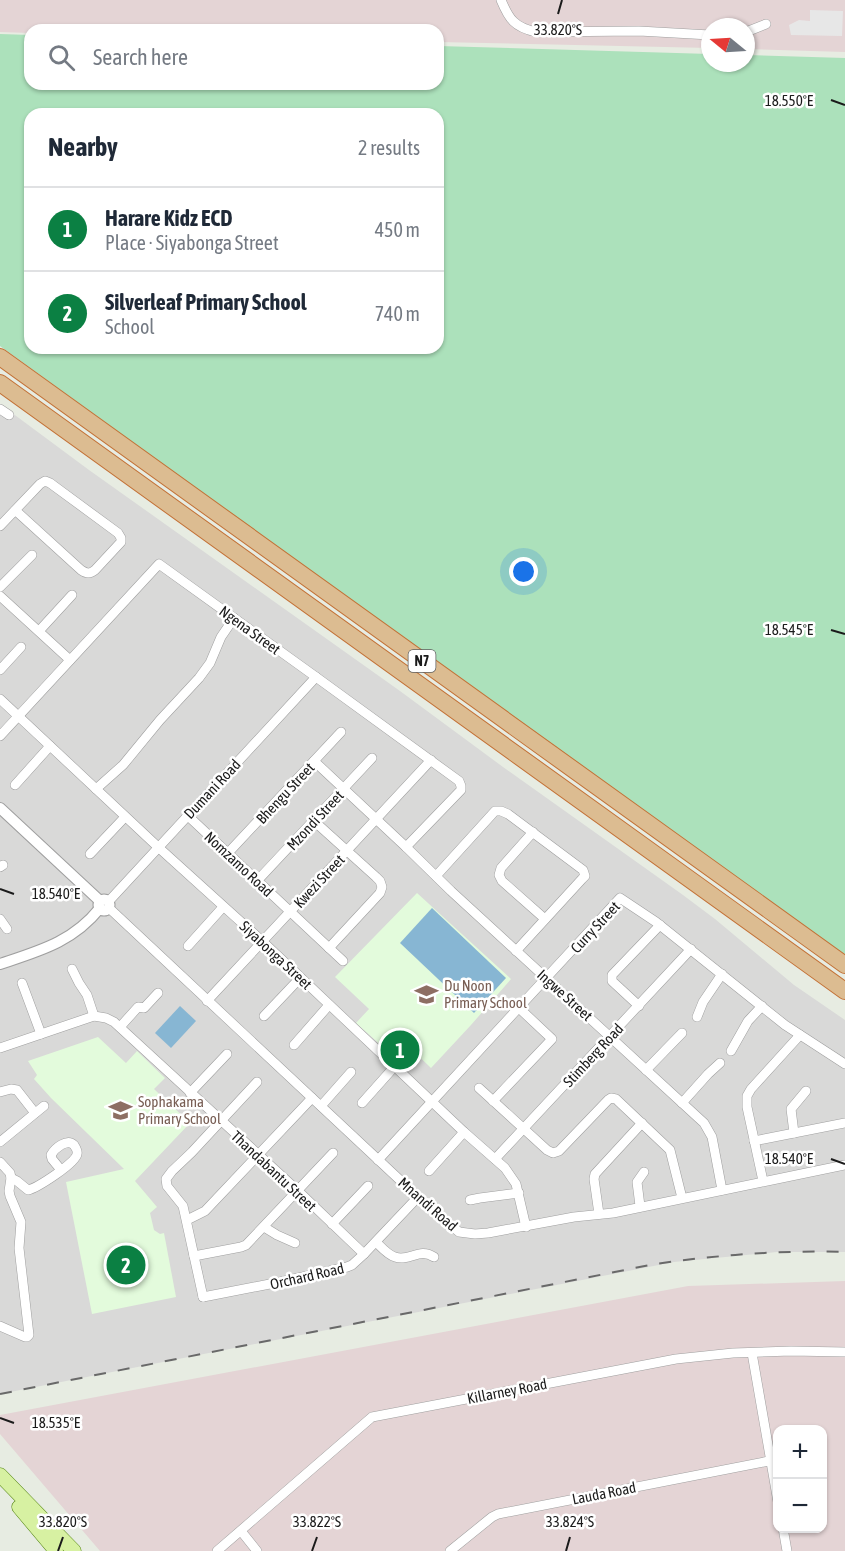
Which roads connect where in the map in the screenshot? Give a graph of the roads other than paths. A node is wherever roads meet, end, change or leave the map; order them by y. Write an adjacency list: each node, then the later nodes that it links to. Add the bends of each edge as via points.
1 (501, 0): 4 (street, via 515,24 536,32)
2 (766, 24): 3 (street)
3 (755, 28)
4 (701, 34)
5 (0, 357): 61 (highway, N7)
6 (0, 383): 67 (highway, N7)
7 (0, 409): 8 (street)
8 (9, 415)
9 (15, 510): 9 (street, via 89,574 119,545 118,533 48,482 40,484); 10 (street)
10 (0, 526)
11 (32, 555): 12 (street)
12 (0, 587)
13 (72, 595): 16 (street)
14 (0, 596): 16 (street)
15 (234, 618): 18 (street, Ngena Street, via 159,564); 20 (street, Ngena Street); 30 (street, via 210,663 123,765)
16 (39, 631): 18 (street)
17 (21, 647): 19 (street)
18 (70, 660): 22 (street, Ngena Street)
19 (0, 670)
20 (316, 677): 27 (street, Ngena Street); 33 (street, Dumani Road)
21 (0, 699): 22 (street, Siyabonga Street)
22 (18, 716): 24 (street, Ngena Street); 25 (street, Siyabonga Street)
23 (341, 732): 28 (street, Bhengu Street)
24 (0, 736)
25 (50, 746): 29 (street); 30 (street, Siyabonga Street)
26 (372, 758): 31 (street, Mzondi Street)
27 (431, 760): 35 (street, Kwezi Street); 39 (street, Ngena Street, via 456,778 461,790)
28 (314, 761): 31 (street, Ingwe Street); 41 (street, Bhengu Street)
29 (15, 785)
30 (96, 789): 34 (street, Siyabonga Street)
31 (344, 789): 35 (street, Ingwe Street); 36 (street, Mzondi Street)
32 (0, 808): 45 (street)
33 (187, 815): 38 (street, Dumani Road); 41 (street, Nomzamo Road)
34 (125, 817): 38 (street, Siyabonga Street); 42 (street)
35 (376, 819): 39 (street, Ingwe Street); 40 (street, Kwezi Street)
36 (314, 821): 40 (street); 44 (street, Mzondi Street)
37 (533, 832): 43 (street, via 508,814 495,812); 51 (street, via 499,875); 51 (street, via 585,873)
38 (158, 847): 45 (street, Dumani Road); 46 (street, Siyabonga Street)
39 (406, 847): 43 (street, Ingwe Street)
40 (347, 851): 48 (street, Kwezi Street); 49 (street, via 387,886)
41 (228, 853): 44 (street, Nomzamo Road)
42 (90, 854)
43 (436, 876): 58 (street, Ingwe Street)
44 (257, 881): 48 (street, Nomzamo Road)
45 (104, 905): 60 (street, Dumani Road, via 71,936); 69 (street, Mnandi Road)
46 (224, 907): 54 (street, Siyabonga Street); 55 (street)
47 (350, 909): 49 (street)
48 (290, 912): 54 (street, Kwezi Street); 56 (street, Nomzamo Road)
49 (357, 917): 56 (street)
50 (0, 919): 53 (street)
51 (545, 919): 58 (street)
52 (660, 924): 57 (street, Curry Street); 65 (street, Curry Street, via 620,898); 71 (street, via 612,975 612,981)
53 (7, 929)
54 (262, 941): 64 (street, Siyabonga Street); 69 (street, Kwezi Street)
55 (188, 946)
56 (329, 948): 59 (street, Nomzamo Road)
57 (691, 949): 63 (street, Curry Street); 71 (street, Stimberg Road)
58 (516, 951): 65 (street, Ingwe Street)
59 (343, 961)
60 (0, 964)
61 (845, 965)
62 (72, 969): 74 (street)
63 (722, 974): 72 (street, Curry Street); 76 (street)
64 (300, 978): 70 (street, Siyabonga Street); 75 (street)
65 (547, 979): 73 (street, Curry Street); 81 (street, Ingwe Street)
66 (22, 983): 78 (street)
67 (845, 991)
68 (158, 993): 77 (street)
69 (207, 1001): 96 (street, Mnandi Road)
70 (329, 1005): 82 (street); 88 (street, Siyabonga Street)
71 (639, 1006): 81 (street, Stimberg Road)
72 (762, 1006): 80 (street, Curry Street); 84 (street, via 748,1021)
73 (519, 1008): 97 (street, via 557,1039); 98 (street, Curry Street)
74 (94, 1016): 77 (street, Thandabantu Street); 78 (street)
75 (264, 1016)
76 (697, 1017)
77 (120, 1027): 95 (street, Thandabantu Street)
78 (41, 1034): 83 (street)
79 (682, 1034): 89 (street)
80 (800, 1035): 87 (street, Curry Street); 110 (street, via 747,1096)
81 (610, 1036): 89 (street, Ingwe Street); 107 (street, Stimberg Road)
82 (294, 1045)
83 (1, 1046)
84 (731, 1051)
85 (226, 1054): 95 (street)
86 (720, 1063): 100 (street)
87 (845, 1064)
88 (395, 1066): 98 (street, Siyabonga Street); 99 (street)
89 (646, 1070): 100 (street, Ingwe Street)
90 (351, 1072): 102 (street)
91 (257, 1082): 104 (street)
92 (479, 1088): 97 (street)
93 (806, 1091): 109 (street, via 791,1109)
94 (0, 1092): 103 (street, via 16,1090)
95 (190, 1093): 104 (street, Thandabantu Street)
96 (312, 1098): 102 (street, Mnandi Road); 114 (street)
97 (494, 1101): 107 (street)
98 (433, 1102): 108 (street, Siyabonga Street); 117 (street, Curry Street)
99 (362, 1103)
100 (682, 1103): 127 (street, Ingwe Street, via 710,1131)
101 (44, 1106): 103 (street)
102 (321, 1106): 117 (street, Mnandi Road)
103 (35, 1113): 111 (street)
104 (220, 1121): 112 (street); 114 (street, Thandabantu Street)
105 (642, 1124): 107 (street, via 613,1098 556,1153); 131 (street, via 672,1152); 134 (street, via 595,1174)
106 (845, 1124): 109 (street)
107 (524, 1129): 116 (street, Stimberg Road)
108 (464, 1132): 116 (street, Siyabonga Street); 121 (street)
109 (794, 1133): 110 (street)
110 (754, 1141): 124 (street)
111 (0, 1142)
112 (192, 1152): 115 (street); 135 (street, via 167,1176 166,1183 183,1206)
113 (333, 1153): 126 (street)
114 (258, 1155): 126 (street, Thandabantu Street); 135 (street, via 205,1211)
115 (200, 1159)
116 (495, 1159): 129 (street, Siyabonga Street, via 512,1176)
117 (378, 1160): 130 (street, Mnandi Road)
118 (0, 1162): 123 (street)
119 (845, 1165): 124 (street, Mnandi Road)
120 (61, 1170): 123 (street, via 30,1190)
121 (429, 1171)
122 (644, 1172): 133 (street, via 637,1182)
123 (10, 1179): 128 (street); 146 (street, via 10,1196 21,1222 19,1248 29,1335)
124 (763, 1181): 127 (street, Mnandi Road)
125 (368, 1186): 136 (street)
126 (297, 1190): 136 (street, Thandabantu Street); 137 (street)
127 (722, 1190): 131 (street, Mnandi Road)
128 (0, 1193)
129 (519, 1193): 132 (street); 138 (street, Siyabonga Street)
130 (418, 1197): 138 (street, Mnandi Road, via 459,1232 475,1234); 139 (street, Orchard Road)
131 (682, 1198): 133 (street, Mnandi Road)
132 (470, 1200)
133 (640, 1206): 134 (street, Mnandi Road)
134 (599, 1214): 138 (street, Mnandi Road)
135 (187, 1220): 142 (street)
136 (332, 1224): 141 (street, Thandabantu Street)
137 (264, 1227): 140 (street); 142 (street, via 241,1247)
138 (526, 1227)
139 (376, 1242): 141 (street, Orchard Road); 143 (street, via 396,1257 425,1253)
140 (295, 1243)
141 (364, 1254): 144 (street, Orchard Road, via 341,1269)
142 (194, 1256): 144 (street)
143 (434, 1257)
144 (203, 1297): 145 (street)
145 (197, 1305)
146 (0, 1326)
147 (845, 1352): 148 (street, Killarney Road)
148 (752, 1353): 149 (street); 153 (street, Killarney Road, via 676,1359 372,1417)
149 (769, 1461): 151 (street); 159 (street, Lauda Road, via 498,1514)
150 (0, 1475): 156 (main road)
151 (773, 1482)
152 (0, 1485): 155 (main road)
153 (241, 1531): 157 (street, Killarney Road); 158 (street)
154 (784, 1533): 160 (street)
155 (56, 1551)
156 (74, 1551)
157 (217, 1551)
158 (258, 1551)
159 (450, 1551)
160 (788, 1551)

